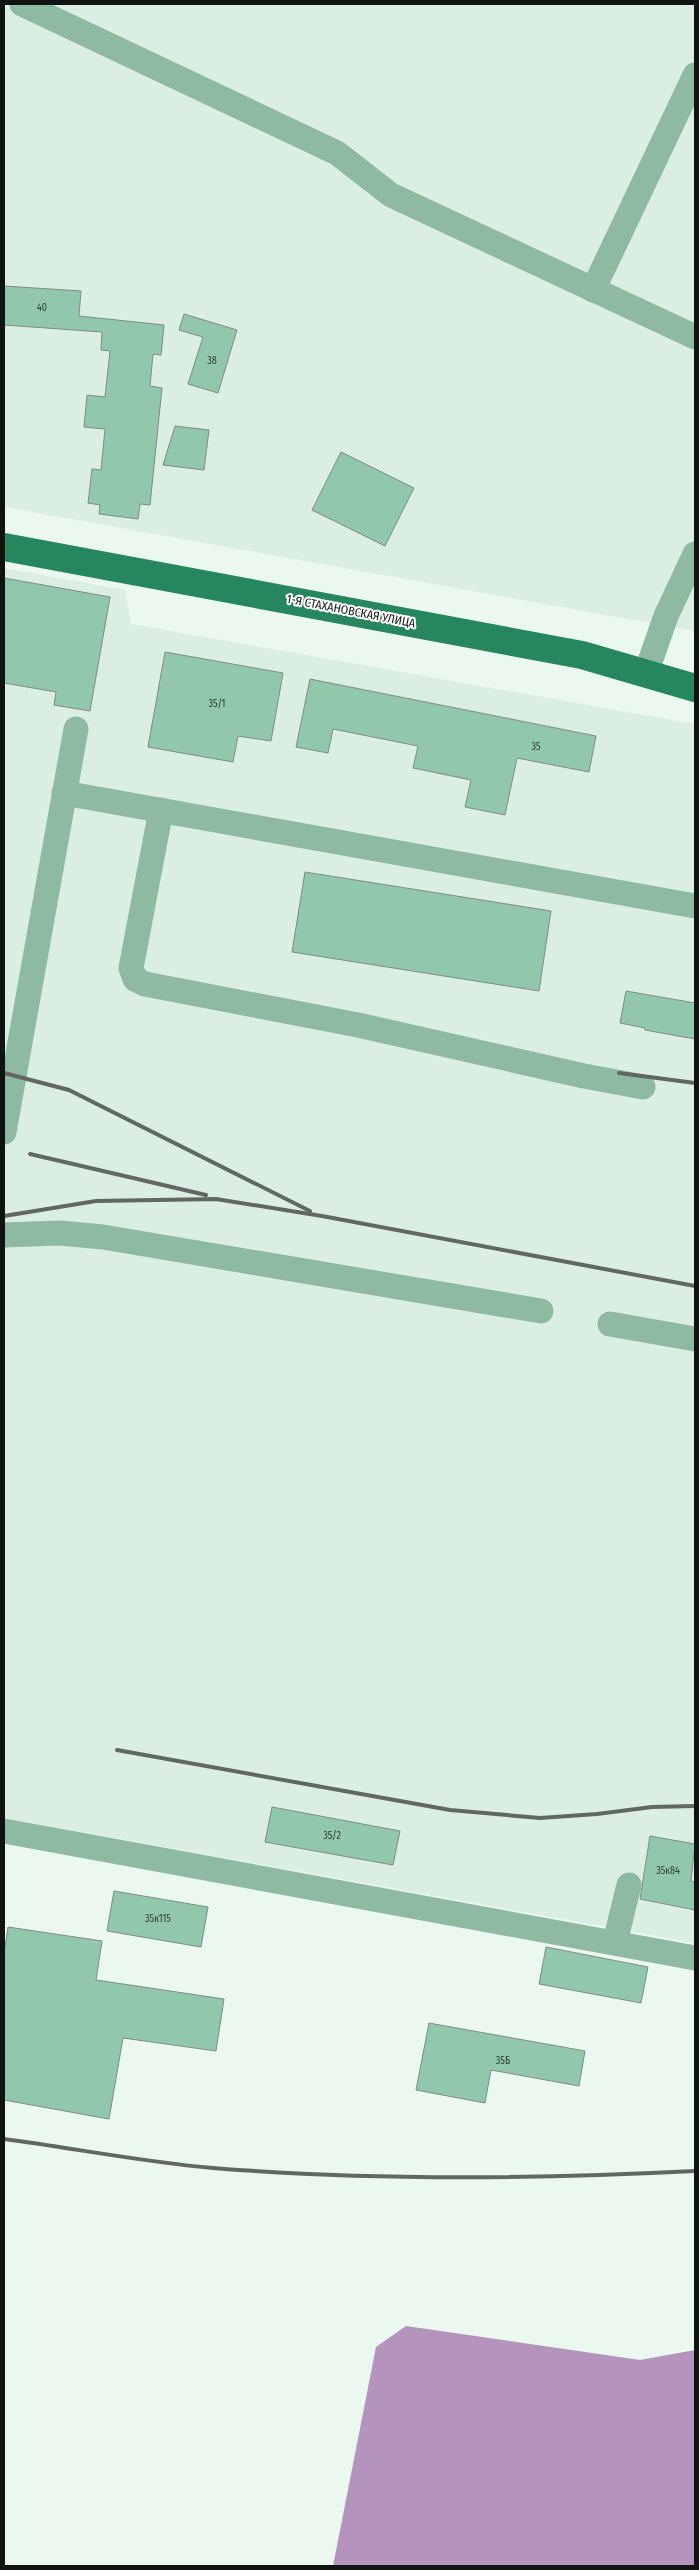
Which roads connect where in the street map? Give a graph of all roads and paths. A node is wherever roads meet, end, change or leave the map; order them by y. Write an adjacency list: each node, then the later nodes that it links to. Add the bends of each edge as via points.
1 (22, 4): 3 (lane, via 337,153 392,195)
2 (695, 75): 3 (lane)
3 (593, 290): 4 (lane)
4 (695, 338)
5 (4, 546): 7 (main road, 1-Я СТАХАНОВСКАЯ УЛИЦА, via 582,655)
6 (695, 554): 7 (lane, via 666,616)
7 (646, 673): 8 (main road, 1-Я СТАХАНОВСКАЯ УЛИЦА)
8 (695, 688)
9 (76, 729): 10 (lane)
10 (64, 793): 11 (lane); 14 (lane)
11 (161, 810): 12 (lane); 13 (lane, via 131,968 135,979 145,984 358,1025 584,1076)
12 (695, 906)
13 (643, 1086)
14 (4, 1132)
15 (4, 1235): 16 (lane, via 60,1233 103,1237)
16 (540, 1311)
17 (610, 1324): 18 (lane)
18 (695, 1339)
19 (4, 1832): 21 (lane)
20 (628, 1885): 21 (lane)
21 (615, 1942): 22 (lane)
22 (695, 1958)

